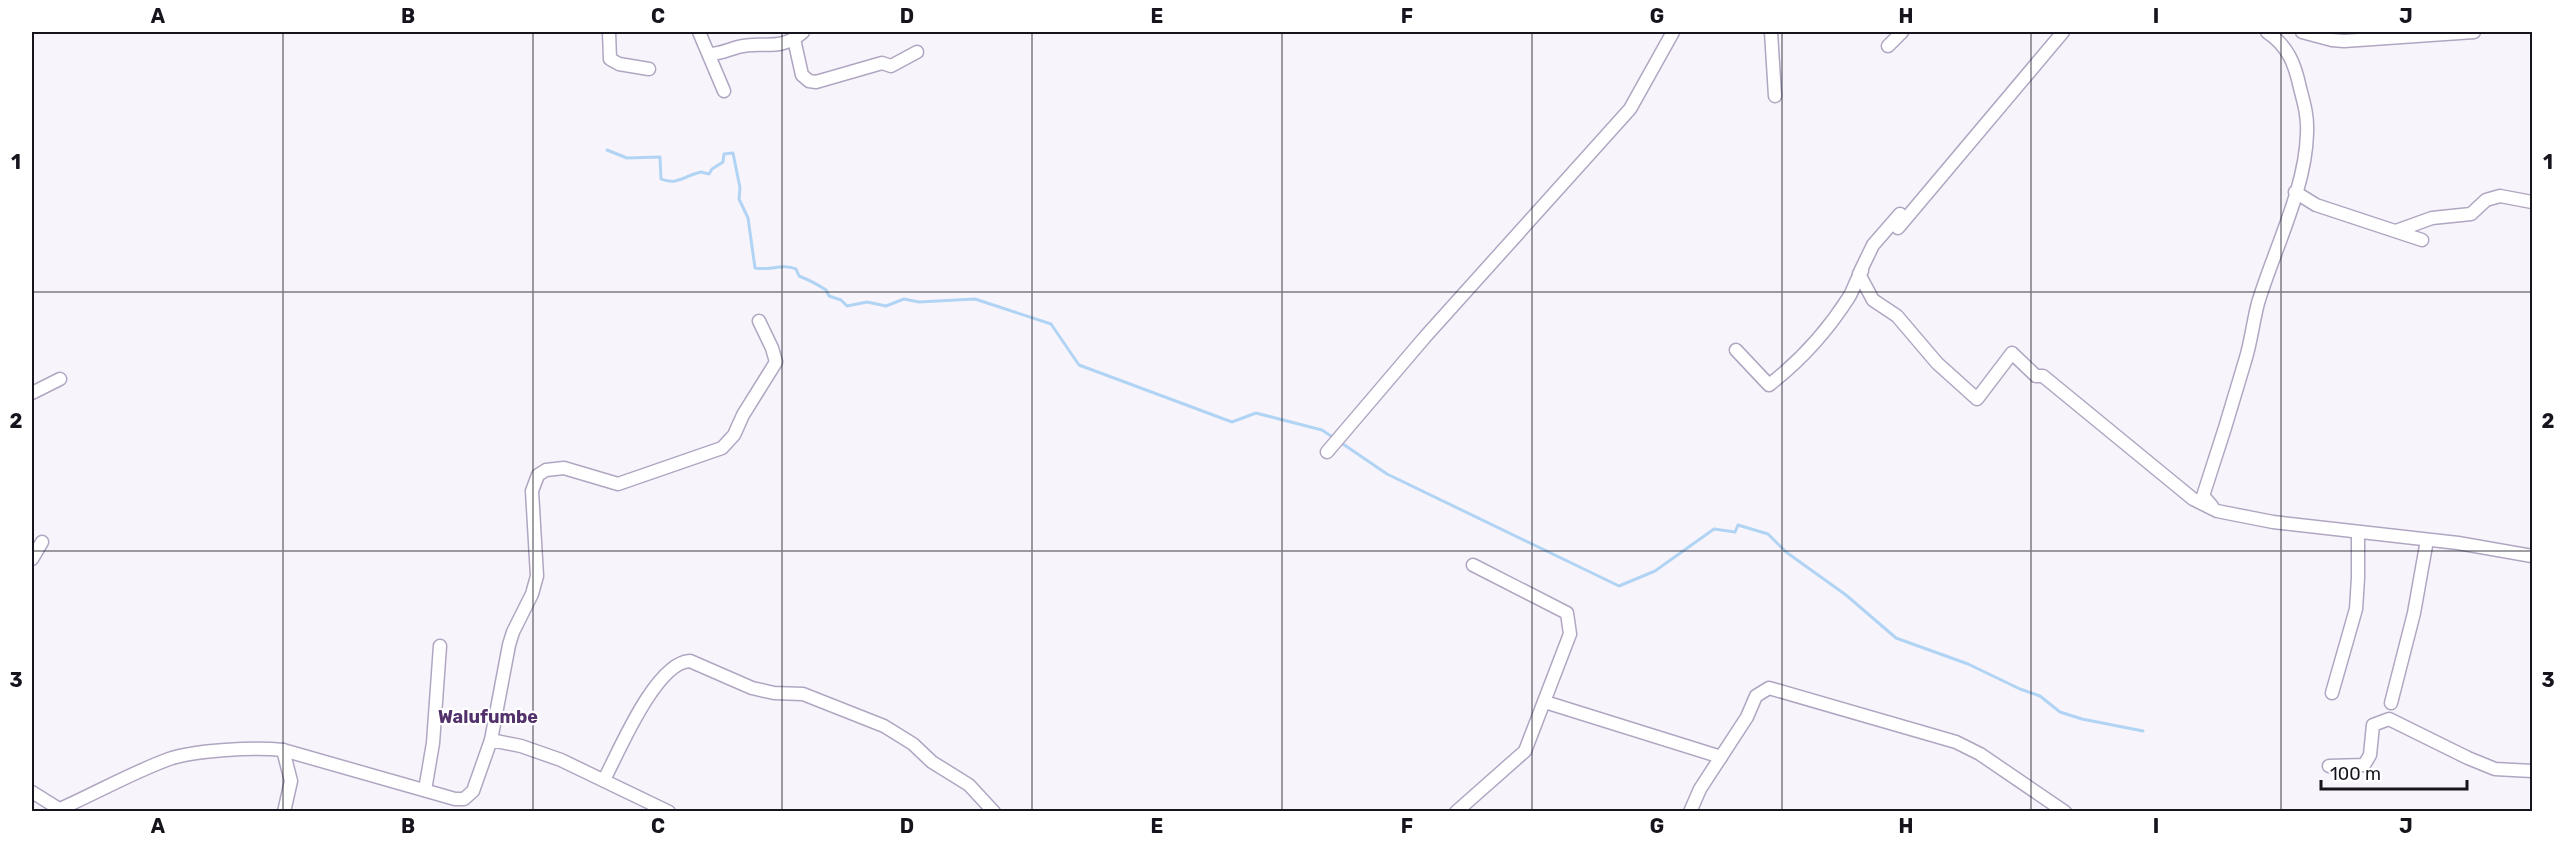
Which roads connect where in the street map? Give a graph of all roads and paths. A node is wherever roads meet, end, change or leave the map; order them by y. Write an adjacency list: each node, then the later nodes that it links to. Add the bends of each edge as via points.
1 (609, 32): 15 (street, via 610,59)
2 (699, 32): 14 (street)
3 (1672, 32): 28 (street, via 1630,109)
4 (1771, 32): 17 (street)
5 (1902, 32): 12 (street)
6 (2063, 32): 23 (street)
7 (2266, 32): 18 (street, via 2288,51 2307,116 2303,163)
8 (2302, 32): 10 (street, via 2344,41)
9 (2474, 32): 10 (street)
10 (2394, 34)
11 (798, 35): 13 (street, via 802,75 816,82 882,63 891,66); 14 (street, via 764,46)
12 (1888, 46)
13 (917, 52)
14 (710, 54): 16 (street)
15 (649, 69)
16 (724, 91)
17 (1775, 96)
18 (2295, 192): 21 (street, via 2316,205); 29 (street, via 2259,300 2246,358)
19 (2532, 202): 21 (street, via 2500,196 2486,200 2471,214 2432,218)
20 (1900, 214): 23 (street, via 1873,245)
21 (2396, 231): 22 (street)
22 (2422, 240)
23 (1859, 274): 25 (street, via 1850,296 1827,327 1769,385); 29 (street, via 1873,300 1897,316 1937,363 1977,399 2012,353 2036,376 2043,376)
24 (759, 321): 40 (street, via 776,362 734,435 722,448 618,484 564,468 538,475 532,491 537,576 509,645)
25 (1736, 350)
26 (60, 379): 27 (street)
27 (32, 393)
28 (1327, 452)
29 (2198, 498): 30 (street, via 2217,511)
30 (2358, 533): 31 (street); 37 (street, via 2356,609)
31 (2427, 540): 33 (street); 39 (street, via 2414,613)
32 (42, 542): 34 (street)
33 (2532, 556)
34 (32, 559)
35 (1473, 565): 38 (street, via 1567,613 1570,634)
36 (440, 646): 46 (street, via 434,743)
37 (2332, 693)
38 (1545, 702): 42 (street); 52 (street, via 1525,751)
39 (2391, 703)
40 (491, 740): 45 (street, via 547,754); 46 (street, via 469,797 459,800)
41 (283, 750): 46 (street); 48 (street, via 206,753 170,759); 49 (street, via 291,781)
42 (1721, 757): 53 (street); 54 (street, via 1748,717 1756,696 1769,688 1956,742)
43 (2329, 766): 44 (street, via 2364,765 2370,755 2373,724 2389,718 2495,769)
44 (2532, 771)
45 (604, 780): 50 (street); 51 (street, via 658,682 672,666 690,661 752,688 803,694 884,726 969,785)
46 (425, 790)
47 (32, 792): 48 (street)
48 (62, 810)
49 (284, 812)
50 (669, 812)
51 (994, 812)
52 (1456, 812)
53 (1690, 812)
54 (2065, 812)

